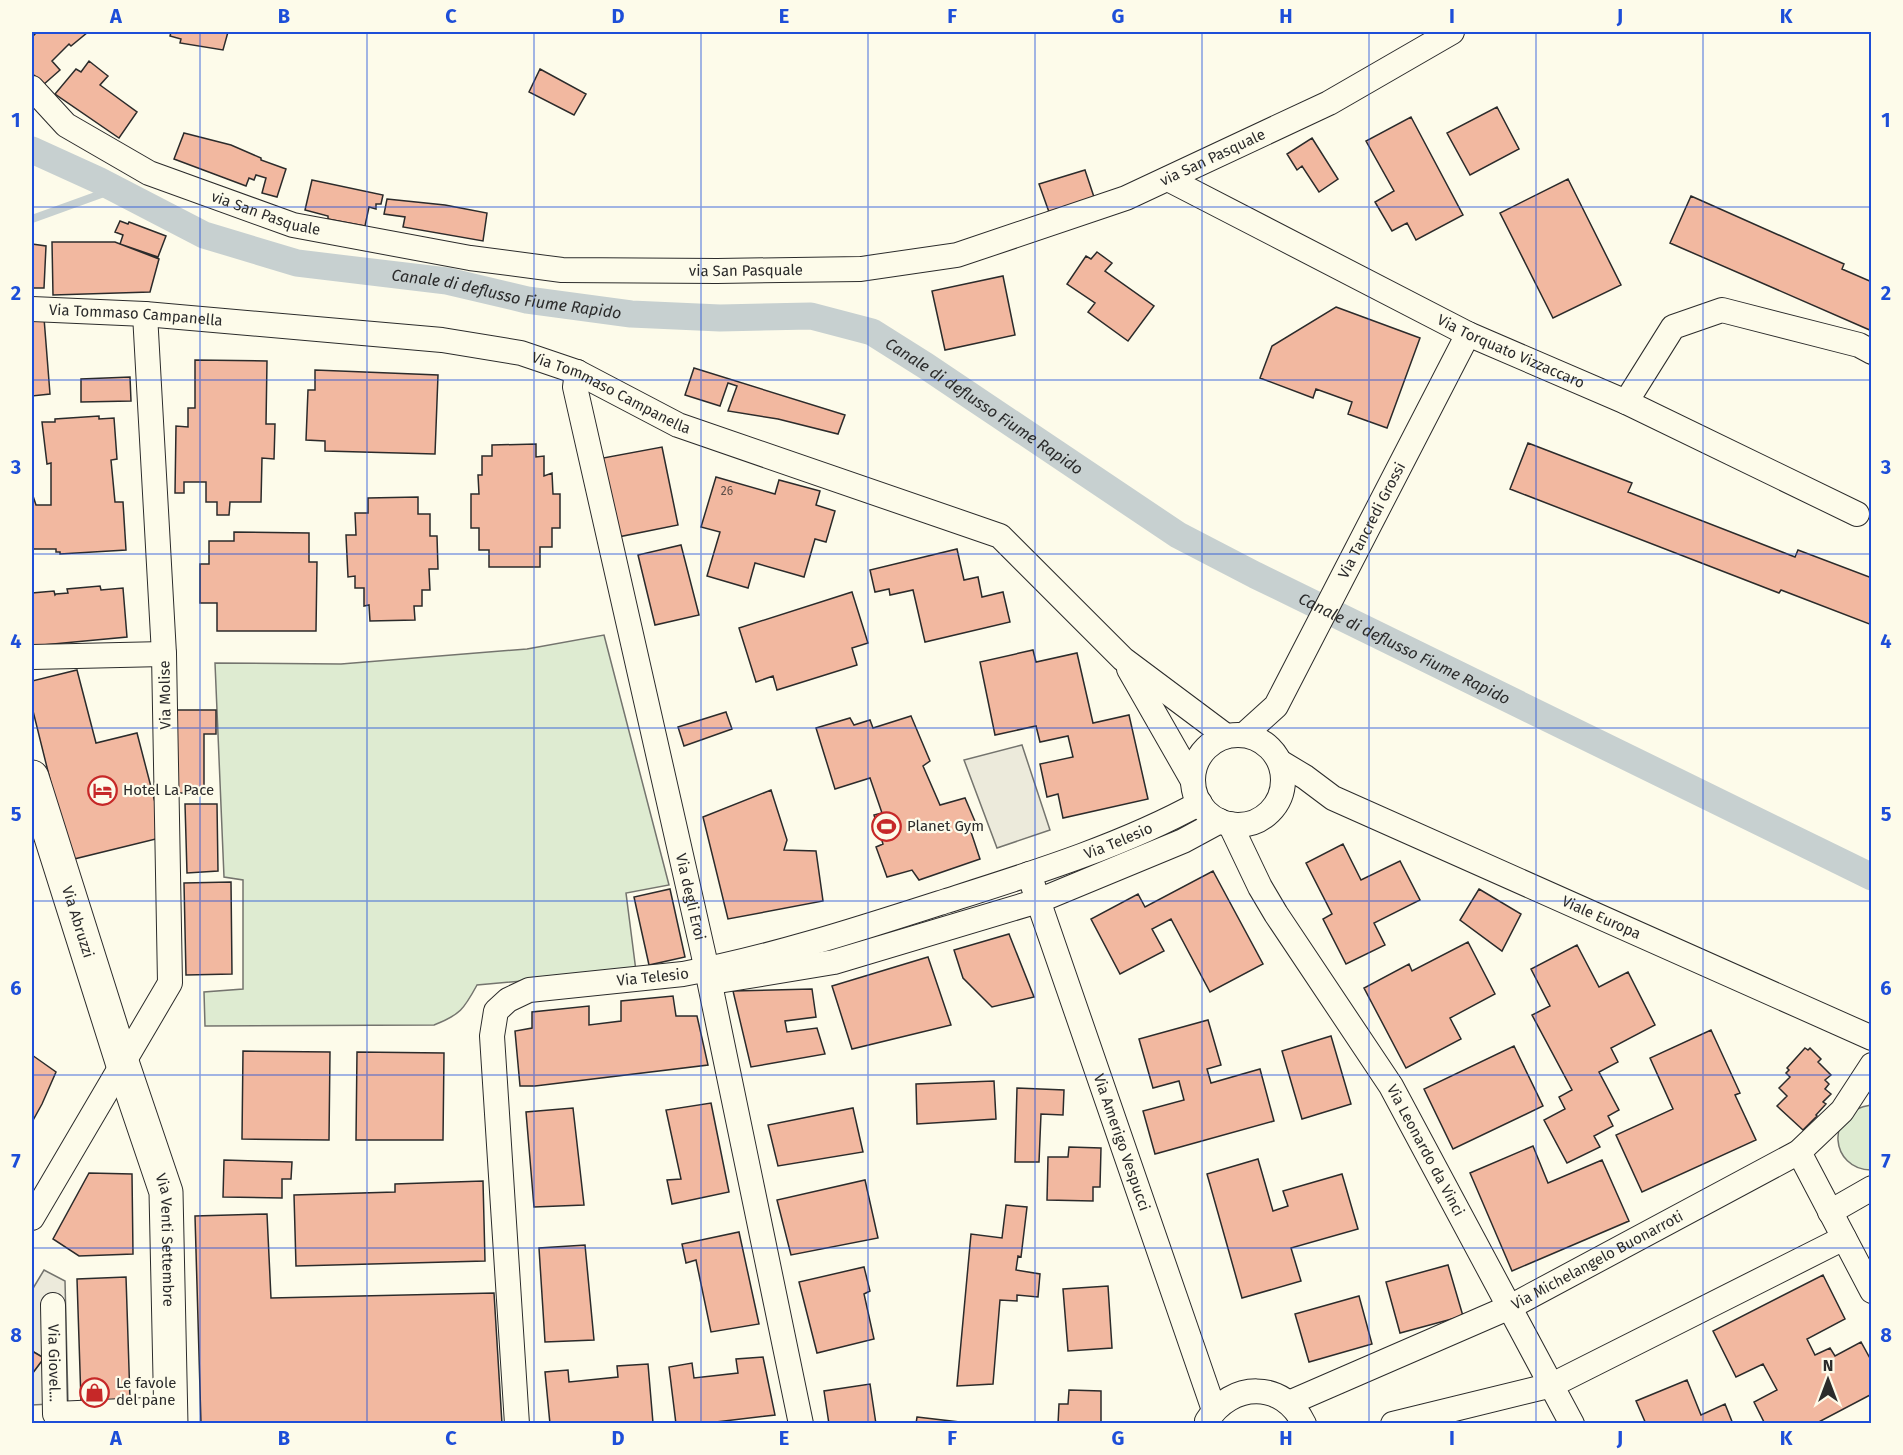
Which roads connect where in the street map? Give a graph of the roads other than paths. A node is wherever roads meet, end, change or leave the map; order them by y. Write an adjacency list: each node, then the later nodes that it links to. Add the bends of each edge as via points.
1 (1452, 32): 3 (street, via San Pasquale, via 1329,103)
2 (32, 88): 3 (street, via San Pasquale, via 66,125 148,173 292,225 470,258 562,270 861,269 957,255 1125,198)
3 (1168, 179): 6 (street, Via Torquato Vizzaccaro)
4 (32, 309): 5 (street, Via Tommaso Campanella)
5 (145, 314): 8 (street, Via Tommaso Campanella, via 442,340 521,353); 11 (street, Via Molise)
6 (1468, 334): 9 (street, Via Torquato Vizzaccaro); 14 (street, Via Tancredi Grossi)
7 (1872, 352): 9 (street, via 1859,345 1722,310 1673,327)
8 (577, 372): 13 (street, Via Tommaso Campanella, via 678,425 1000,536); 25 (street, Via degli Eroi, via 575,387)
9 (1626, 402): 10 (street, Via Torquato Vizzaccaro)
10 (1857, 514)
11 (164, 654): 12 (street); 27 (street, Via Molise, via 170,983)
12 (32, 657)
13 (1123, 659): 15 (street, Via Tommaso Campanella); 18 (street, Via Tommaso Campanella)
14 (1276, 706): 15 (street, Via Tancredi Grossi); 16 (street, Via Tancredi Grossi)
15 (1235, 736): 16 (street, via 1259,740); 18 (street, via 1213,743 1202,753 1195,766)
16 (1276, 756): 19 (street, Viale Europa); 20 (street, via 1283,773)
17 (32, 777): 27 (main road, Via Abruzzi)
18 (1197, 792): 21 (street, via 1207,812); 22 (street, Via Telesio, via 1168,820)
19 (1333, 798): 20 (street, Viale Europa); 26 (street, Viale Europa)
20 (1276, 803): 21 (street, via 1260,819 1246,824); 23 (street, Via Leonardo da Vinci, via 1259,836)
21 (1225, 822): 23 (street, Via Leonardo da Vinci); 24 (street, Via Telesio)
22 (1029, 874): 24 (street, Via Amerigo Vespucci); 25 (street, Via Telesio)
23 (1260, 887): 36 (street, Via Leonardo da Vinci, via 1391,1086)
24 (1038, 901): 25 (street, Via Telesio, via 834,962); 40 (street, Via Amerigo Vespucci)
25 (708, 976): 41 (street, Via Telesio, via 683,974 529,990 508,999 496,1011 492,1036); 42 (street, Via degli Eroi)
26 (1872, 1038)
27 (123, 1065): 32 (street, Via Molise); 39 (main road, Via Venti Settembre, via 166,1192)
28 (1872, 1065): 29 (street, Via Michelangelo Buonarroti, via 1842,1112)
29 (1799, 1152): 31 (street); 36 (street, Via Michelangelo Buonarroti)
30 (1872, 1188): 31 (street)
31 (1830, 1212): 33 (street)
32 (32, 1218)
33 (1844, 1238): 34 (street); 37 (street)
34 (1872, 1291)
35 (53, 1305): 39 (street, Via Giovel..., via 56,1414)
36 (1510, 1307): 37 (street, Via Leonardo da Vinci); 38 (street, Via Michelangelo Buonarroti)
37 (1552, 1385): 44 (street); 45 (street, Via Leonardo da Vinci)
38 (1289, 1403): 40 (street, via 1274,1394 1242,1393 1226,1399); 43 (street)
39 (171, 1416)
40 (1210, 1417)
41 (517, 1424)
42 (801, 1424)
43 (1304, 1424)
44 (1393, 1424)
45 (1572, 1424)

